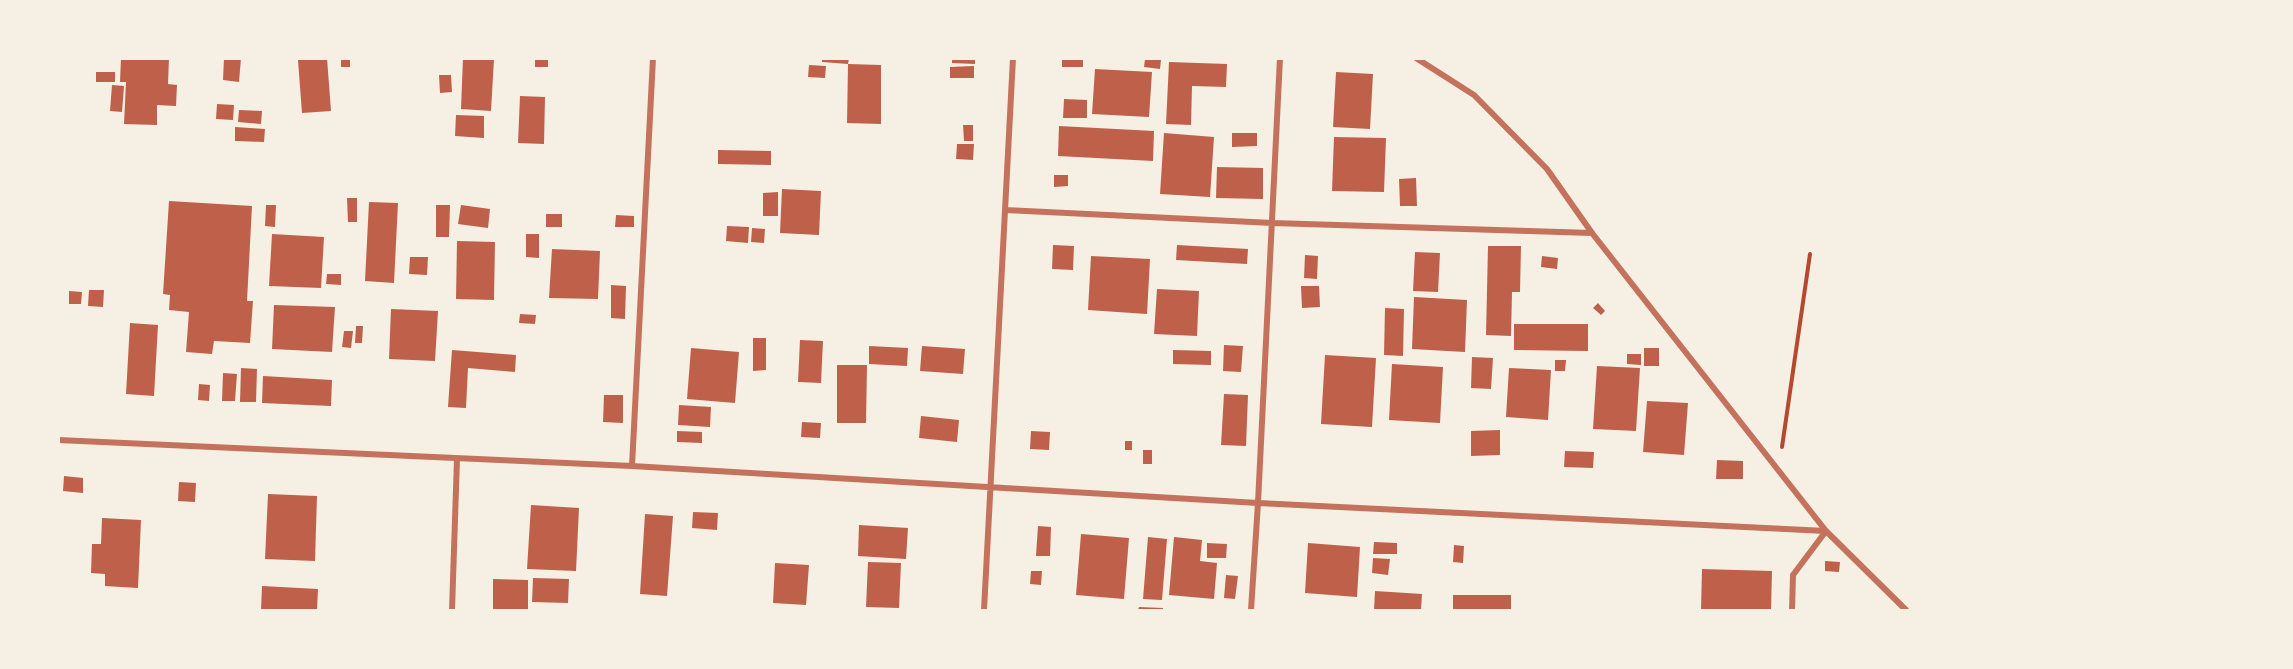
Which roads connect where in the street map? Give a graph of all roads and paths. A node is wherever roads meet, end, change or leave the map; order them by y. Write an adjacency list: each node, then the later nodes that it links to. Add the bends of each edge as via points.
1 (653, 58): 11 (street)
2 (1013, 58): 5 (street)
3 (1280, 58): 6 (street)
4 (1416, 58): 7 (street, via 1474,95 1547,169)
5 (1005, 210): 6 (street); 13 (street)
6 (1273, 223): 7 (street); 14 (street)
7 (1592, 233): 12 (street)
8 (1810, 254): 12 (path)
9 (58, 440): 10 (street)
10 (457, 459): 11 (street); 16 (street)
11 (632, 466): 13 (street)
12 (1779, 471): 15 (street)
13 (991, 488): 14 (street); 17 (street)
14 (1258, 503): 15 (street); 18 (street)
15 (1826, 531): 19 (street, via 1793,575); 20 (street)
16 (452, 610)
17 (984, 610)
18 (1251, 610)
19 (1791, 610)
20 (1906, 610)

